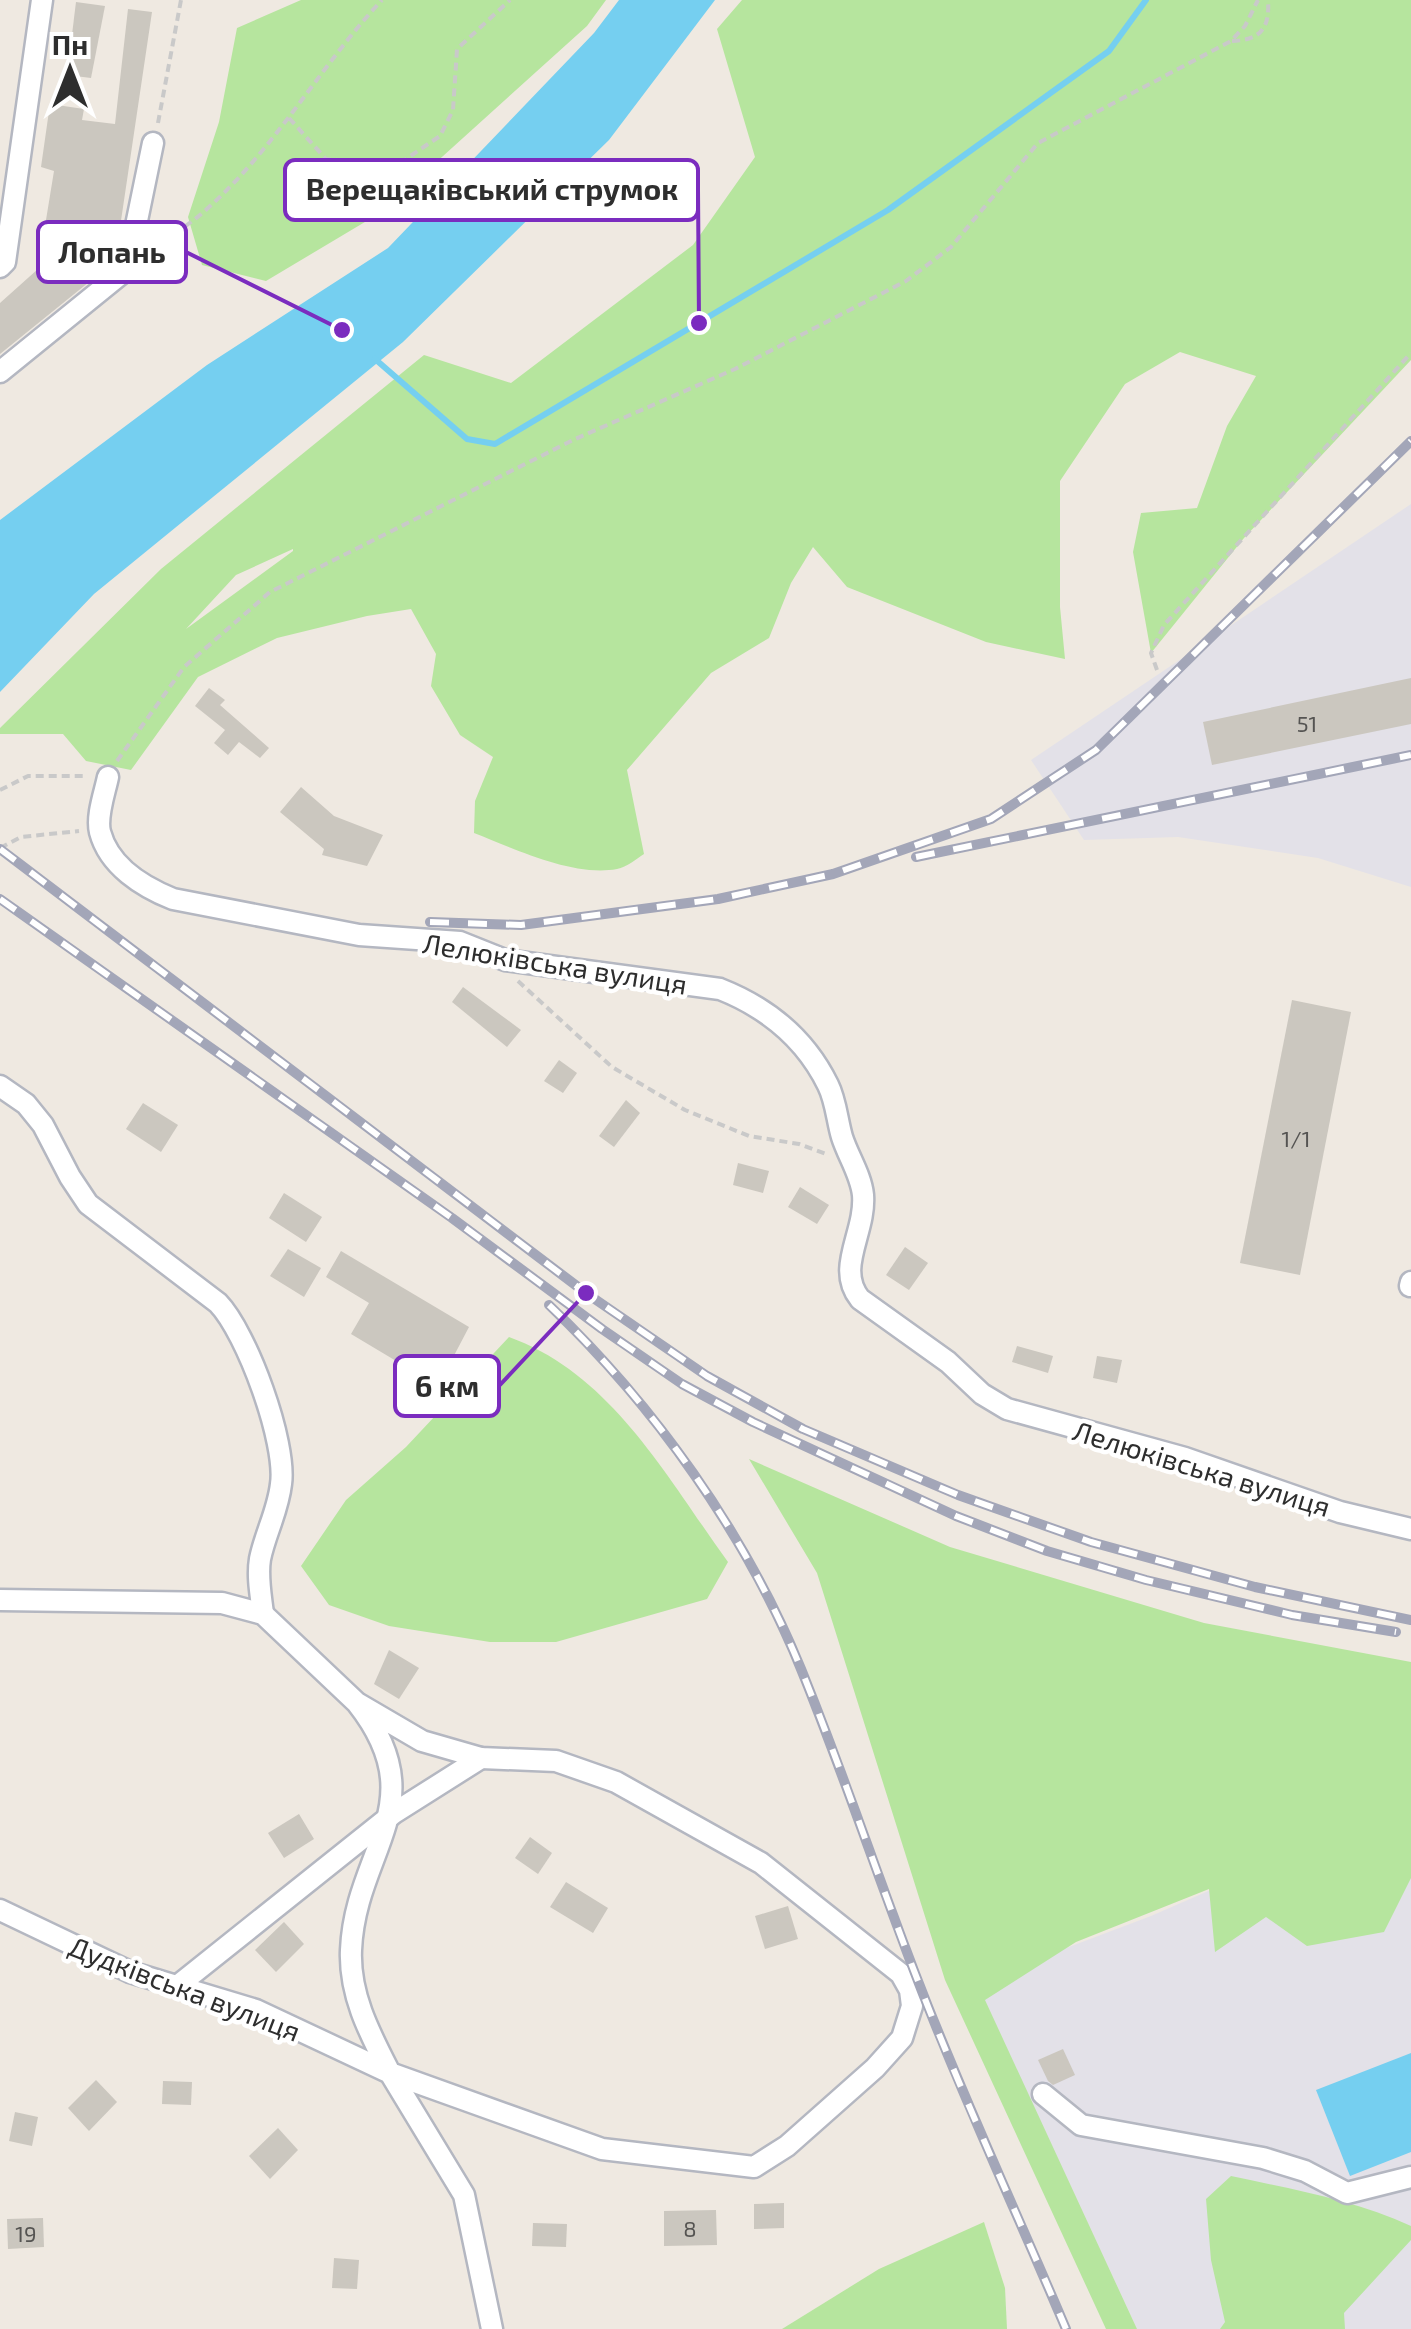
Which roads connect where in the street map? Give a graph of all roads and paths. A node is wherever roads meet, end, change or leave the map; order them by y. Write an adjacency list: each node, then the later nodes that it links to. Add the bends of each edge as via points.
1 (42, 0): 10 (street)
2 (180, 0): 9 (path)
3 (382, 0): 8 (path)
4 (510, 0): 8 (path, via 457,50 453,110 440,136 397,165 326,159)
5 (1258, 0): 7 (path)
6 (1268, 0): 7 (path, via 1260,32 1251,40)
7 (1231, 40): 15 (path, via 1038,143 950,248 906,281 270,592 184,667)
8 (288, 118): 11 (path, via 209,207)
9 (155, 137): 11 (street)
10 (0, 267)
11 (127, 269): 13 (street)
12 (1411, 353): 14 (path, via 1164,626 1151,653)
13 (0, 372)
14 (1157, 670)
15 (108, 777): 16 (path, via 28,776); 17 (street)
16 (0, 790)
17 (99, 829): 18 (path, via 21,837); 19 (street, Лелюківська вулиця, via 127,874 173,899 359,935 460,942)
18 (0, 848)
19 (505, 960): 21 (path, via 523,988 612,1067 685,1110 748,1136 799,1144); 21 (street, Лелюківська вулиця, via 720,990 751,1001 778,1018 828,1084)
20 (0, 1086): 24 (street, via 43,1125 88,1204 218,1304 246,1344 280,1450 282,1481 260,1561)
21 (854, 1164): 22 (street, Лелюківська вулиця, via 863,1195 850,1287 982,1394 1008,1409)
22 (1411, 1529)
23 (0, 1600): 24 (street, via 222,1602)
24 (263, 1614): 25 (street)
25 (357, 1703): 26 (street, Дудківська вулиця, via 422,1741); 27 (street, via 387,1756)
26 (481, 1758): 27 (street); 30 (street, Дудківська вулиця, via 556,1762 616,1782 760,1863 901,1974 912,2006 902,2038 875,2068 754,2167 602,2149)
27 (390, 1816): 29 (street); 30 (street, via 350,1949 362,2016)
28 (0, 1910): 29 (street, Дудківська вулиця)
29 (176, 1987): 30 (street, Дудківська вулиця, via 256,2010)
30 (390, 2073): 33 (street, via 464,2195)
31 (1042, 2094): 32 (street, via 1081,2125 1263,2158 1347,2193)
32 (1411, 2177)
33 (492, 2329)

